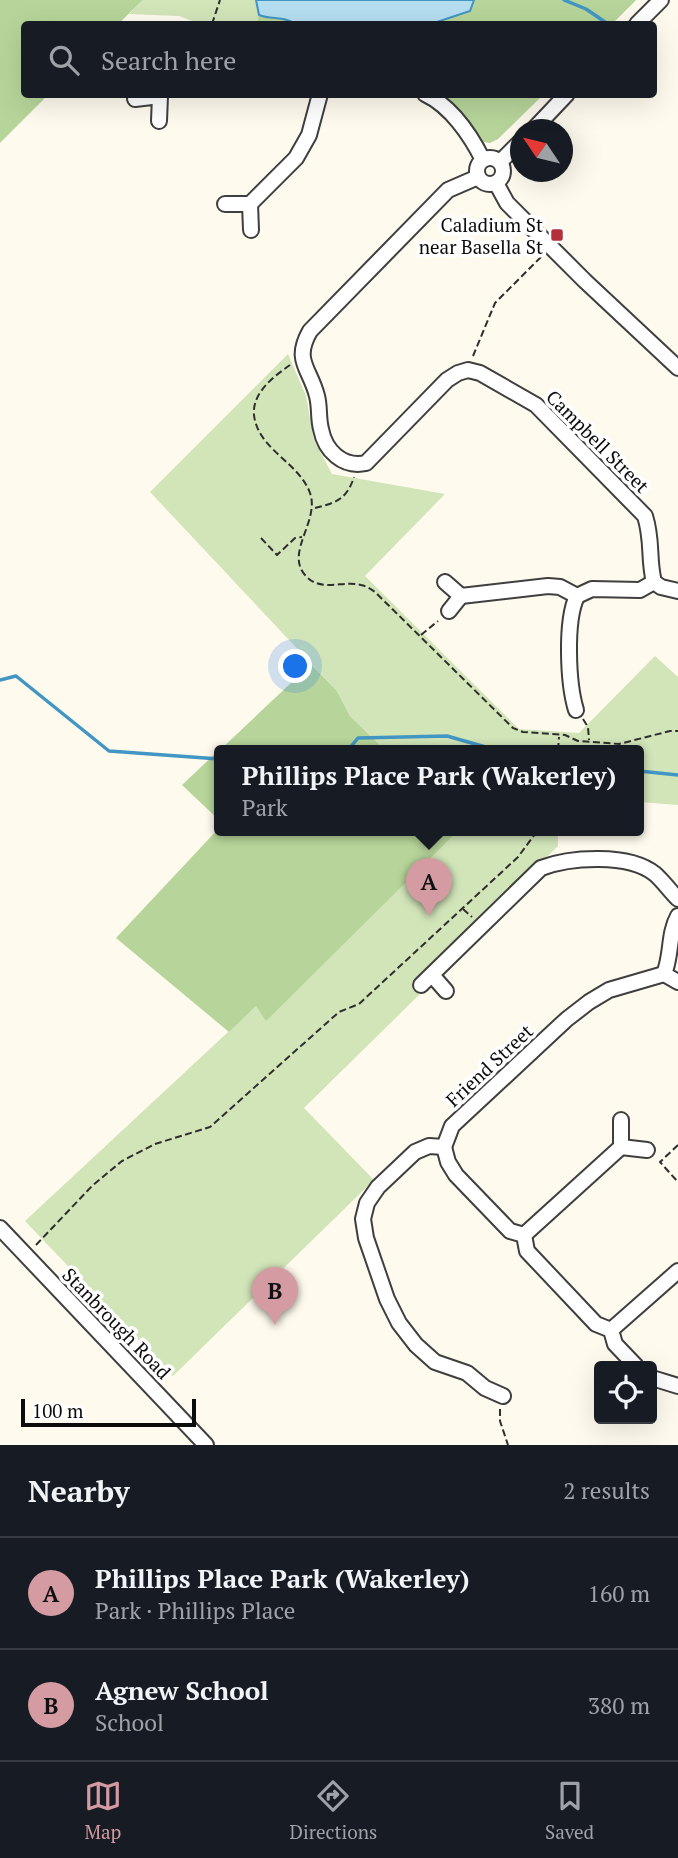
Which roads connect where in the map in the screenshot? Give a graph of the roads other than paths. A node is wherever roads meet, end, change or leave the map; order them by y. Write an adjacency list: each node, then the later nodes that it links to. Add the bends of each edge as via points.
1 (661, 0): 2 (street)
2 (640, 21)
3 (142, 98): 8 (street)
4 (161, 98): 10 (street)
5 (319, 98): 17 (street, via 309,135 296,158)
6 (430, 98): 12 (street, via 456,120)
7 (563, 98): 9 (street)
8 (135, 99)
9 (543, 119)
10 (159, 121)
11 (510, 152): 13 (street)
12 (483, 160): 13 (street); 14 (street)
13 (500, 162): 15 (street, via 503,172)
14 (478, 177): 15 (street, via 487,184); 21 (street, Campbell Street, via 448,190 302,344 324,441 344,463 366,463 447,380 468,370 480,373 536,405 645,516)
15 (496, 183): 19 (street, via 507,203 585,281)
16 (225, 204): 17 (street)
17 (250, 204): 18 (street)
18 (251, 230)
19 (675, 359)
20 (445, 582): 23 (street)
21 (654, 582): 22 (street); 24 (street, via 640,590 592,589)
22 (678, 591)
23 (461, 596): 24 (street, via 548,586); 25 (street)
24 (577, 596): 26 (street, via 572,607 570,677)
25 (449, 611)
26 (576, 710)
27 (678, 899): 31 (street, via 654,874 621,861 570,859 541,868 426,980)
28 (678, 916): 29 (street)
29 (664, 974): 30 (street); 33 (street, Friend Street, via 609,990 567,1019 452,1126)
30 (678, 982)
31 (446, 991)
32 (621, 1121): 34 (street)
33 (444, 1147): 37 (street, via 456,1175 510,1231); 43 (street, via 429,1146 415,1152 378,1187 363,1219 366,1238 387,1299 416,1345 435,1362 467,1373)
34 (621, 1147): 35 (street); 37 (street)
35 (647, 1150)
36 (0, 1227): 44 (street, Stanbrough Road)
37 (524, 1235): 39 (street, via 527,1251 596,1324)
38 (678, 1271): 39 (street)
39 (611, 1330): 40 (street, via 615,1344)
40 (631, 1361)
41 (657, 1380): 42 (street)
42 (678, 1386)
43 (503, 1396)
44 (206, 1445)

